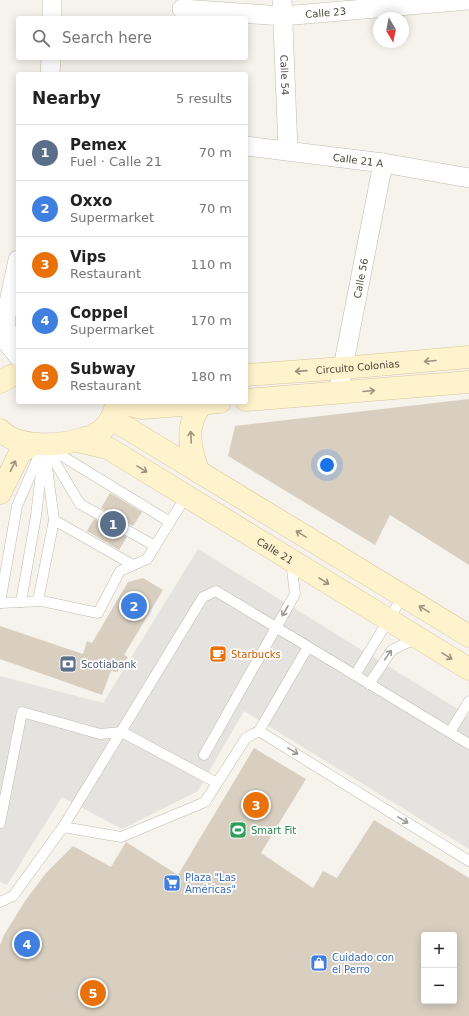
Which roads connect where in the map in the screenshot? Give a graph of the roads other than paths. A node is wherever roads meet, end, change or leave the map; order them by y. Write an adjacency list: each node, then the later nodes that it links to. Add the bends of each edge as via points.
1 (52, 0): 5 (street)
2 (469, 0): 3 (street, Calle 23)
3 (282, 8): 4 (street, Calle 23); 9 (street, Calle 54)
4 (182, 9)
5 (52, 16)
6 (51, 60): 7 (street)
7 (50, 72)
8 (248, 146): 9 (street, Calle 21 A)
9 (288, 150): 10 (street, Calle 21 A)
10 (383, 163): 11 (street, Calle 21 A); 17 (street, Calle 56)
11 (469, 178)
12 (16, 269): 13 (street)
13 (5, 321): 14 (street); 15 (street, via 10,346)
14 (0, 340)
15 (16, 354)
16 (469, 357): 17 (street, Circuito Colonias, one-way to 17)
17 (343, 368): 19 (street, Circuito Colonias, one-way to 19); 22 (street, Calle 56)
18 (16, 375): 20 (street)
19 (248, 375)
20 (0, 382)
21 (469, 382): 22 (street, one-way to 21)
22 (338, 393): 23 (street)
23 (248, 400)
24 (197, 404): 26 (street)
25 (210, 404): 30 (street, one-way to 25, via 192,456 190,431 193,418)
26 (116, 408): 28 (street, via 104,429 95,436); 30 (street)
27 (1, 433): 29 (street, via 10,438)
28 (77, 441): 29 (street); 32 (street, Calle 21, one-way to 32, via 108,448)
29 (39, 444): 31 (street, one-way to 29, via 20,453); 33 (lane); 34 (lane); 35 (lane, via 80,504); 40 (lane, via 36,516); 41 (lane, via 17,506)
30 (199, 472): 38 (street, one-way to 30)
31 (0, 494)
32 (186, 496): 34 (lane); 36 (street, Calle 21)
33 (54, 520): 37 (lane); 39 (lane)
34 (170, 522): 35 (lane)
35 (155, 546): 37 (lane, via 147,559)
36 (291, 561): 42 (street, Calle 21, one-way to 42); 43 (lane, one-way to 43, via 295,594)
37 (134, 565): 39 (lane, via 120,570 98,613)
38 (403, 596): 42 (lane); 44 (street, one-way to 38)
39 (38, 601): 40 (lane)
40 (21, 602): 41 (lane)
41 (0, 603)
42 (388, 620): 45 (street, Calle 21); 48 (lane)
43 (276, 627): 46 (lane); 52 (lane, via 216,591 203,597); 55 (lane)
44 (469, 636)
45 (417, 638): 47 (street, Calle 21, one-way to 47); 49 (lane, one-way to 45, via 392,650)
46 (308, 647): 48 (lane); 51 (lane)
47 (469, 670)
48 (355, 675): 49 (lane)
49 (369, 684): 53 (lane)
50 (469, 702): 53 (lane)
51 (259, 731): 56 (lane, via 246,738); 59 (lane, one-way to 59)
52 (122, 732): 56 (lane); 57 (lane, via 100,734 22,712); 58 (lane)
53 (450, 732): 54 (lane)
54 (469, 744)
55 (204, 755)
56 (217, 783): 58 (lane, via 205,802 121,837)
57 (0, 824)
58 (63, 827): 60 (lane, via 13,896)
59 (469, 860)
60 (0, 902)

